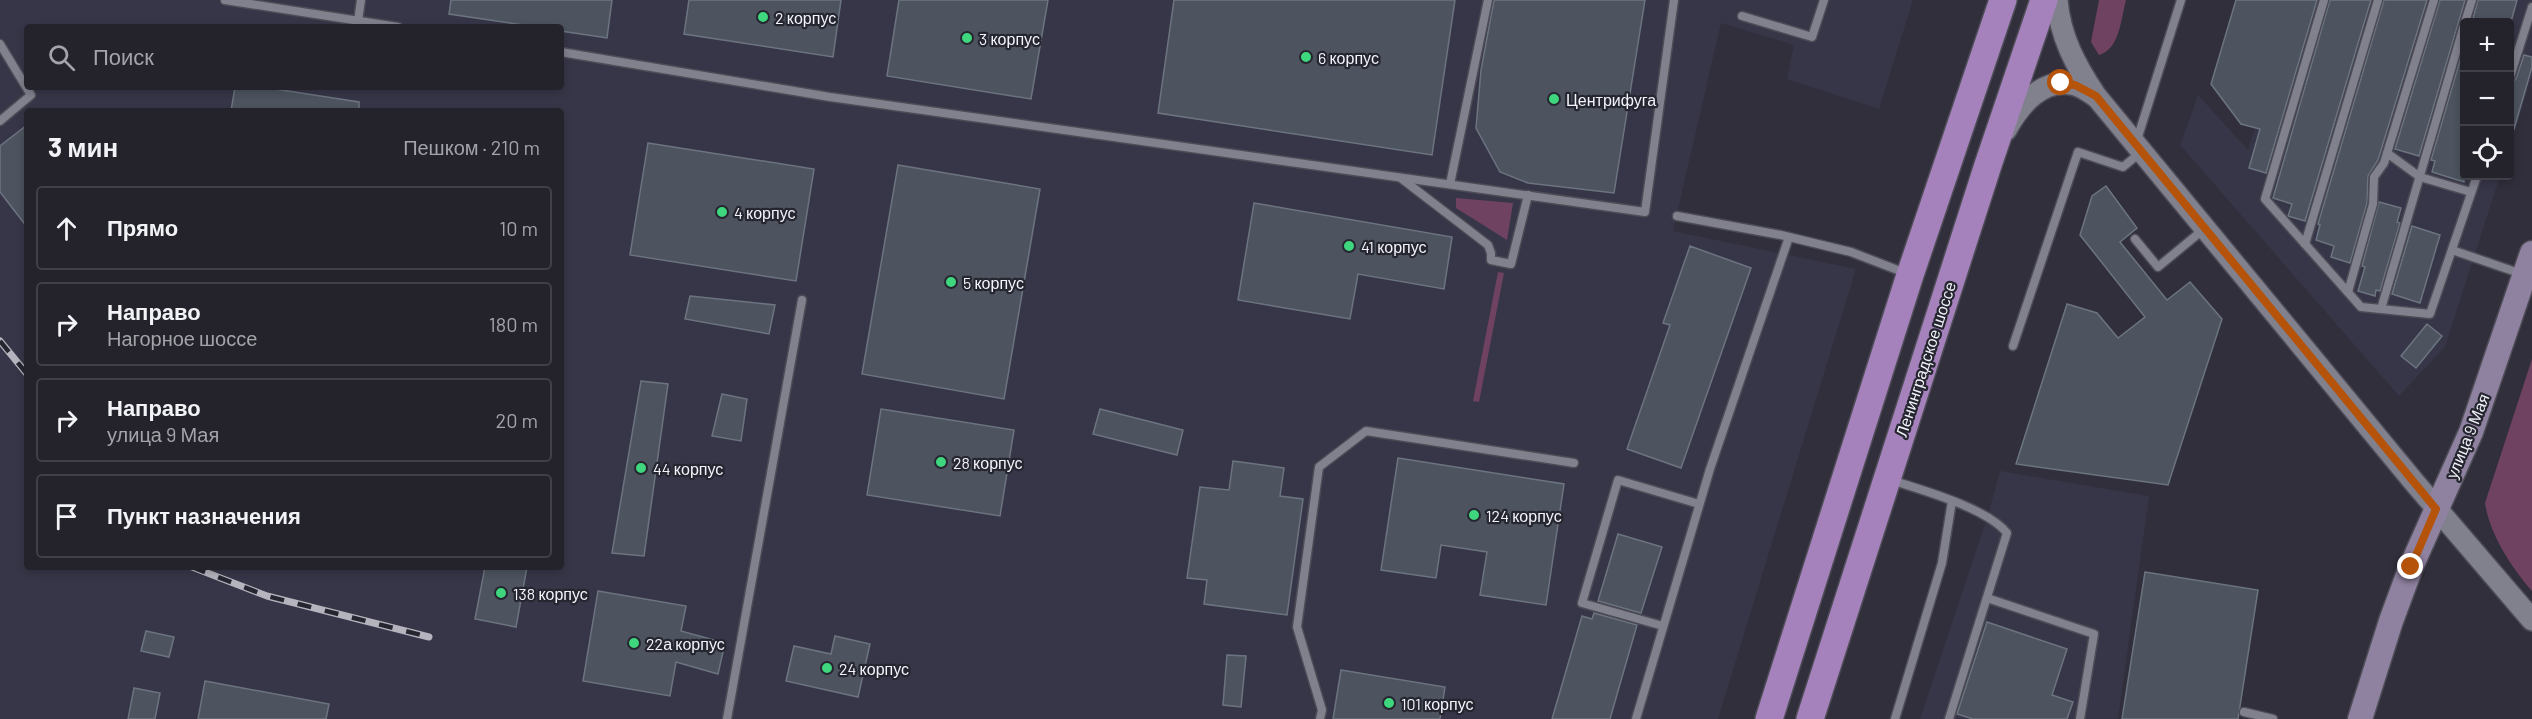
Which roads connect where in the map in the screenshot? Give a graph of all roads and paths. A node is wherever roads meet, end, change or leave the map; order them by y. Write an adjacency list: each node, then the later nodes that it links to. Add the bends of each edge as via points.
1 (225, 0): 17 (lane)
2 (361, 0): 17 (lane)
3 (1488, 0): 34 (lane)
4 (1674, 0): 36 (lane, via 1645,212)
5 (1824, 0): 15 (lane, via 1812,37)
6 (2003, 0): 44 (highway)
7 (2044, 0): 30 (highway, Ленинградское шоссе)
8 (2057, 0): 26 (street, via 2065,43)
9 (2181, 0): 28 (lane)
10 (2324, 0): 41 (lane, via 2265,199)
11 (2378, 0): 41 (lane)
12 (2434, 0): 29 (lane)
13 (2472, 0): 16 (lane)
14 (2532, 7): 19 (lane)
15 (1742, 16)
16 (2467, 18)
17 (358, 21): 18 (lane)
18 (378, 24)
19 (2528, 36): 23 (lane)
20 (2460, 41): 32 (lane)
21 (0, 44): 24 (lane)
22 (564, 53): 31 (lane, via 830,97)
23 (2512, 72)
24 (24, 83)
25 (28, 90): 27 (lane, via 31,95)
26 (2096, 96): 28 (street); 30 (street, via 2061,83 2030,96 2011,121)
27 (0, 122)
28 (2138, 148): 38 (street); 48 (lane, via 2123,167 2078,152)
29 (2387, 153): 32 (lane); 45 (lane, via 2374,177 2373,204)
30 (1988, 165): 50 (highway, Ленинградское шоссе)
31 (1400, 177): 34 (lane); 36 (lane, via 1488,245 1491,260 1511,264)
32 (2420, 177): 35 (lane); 47 (lane)
33 (2476, 180): 35 (lane)
34 (1450, 184): 36 (lane)
35 (2471, 192): 42 (lane)
36 (1528, 195)
37 (1677, 216): 39 (lane)
38 (2205, 229): 40 (lane, via 2158,267); 53 (street)
39 (1789, 237): 44 (lane, via 1851,252); 52 (lane)
40 (2135, 239)
41 (2305, 244): 45 (lane)
42 (2451, 250): 43 (lane); 47 (lane, via 2430,314)
43 (2528, 264): 53 (main road, улица 9 Мая, via 2471,432)
44 (1910, 275): 61 (highway)
45 (2348, 292): 47 (lane, via 2361,307)
46 (802, 300): 58 (lane)
47 (2381, 309)
48 (2013, 346)
49 (1574, 463): 59 (lane, via 1366,431 1318,467 1297,627 1322,710)
50 (1887, 479): 51 (lane); 62 (highway, Ленинградское шоссе)
51 (1952, 501): 54 (lane, via 2000,524 2007,533); 63 (lane, via 1942,563)
52 (1699, 504): 56 (lane); 56 (lane, via 1618,480 1582,603)
53 (2436, 509): 55 (street); 67 (main road, улица 9 Мая, via 2391,621)
54 (1987, 598): 64 (lane); 65 (lane, via 2094,634)
55 (2532, 621)
56 (1663, 626): 60 (lane)
57 (2244, 712): 66 (lane)
58 (727, 719)
59 (1320, 719)
60 (1636, 719)
61 (1769, 719)
62 (1810, 719)
63 (1895, 719)
64 (1949, 719)
65 (2080, 719)
66 (2273, 719)
67 (2360, 719)

